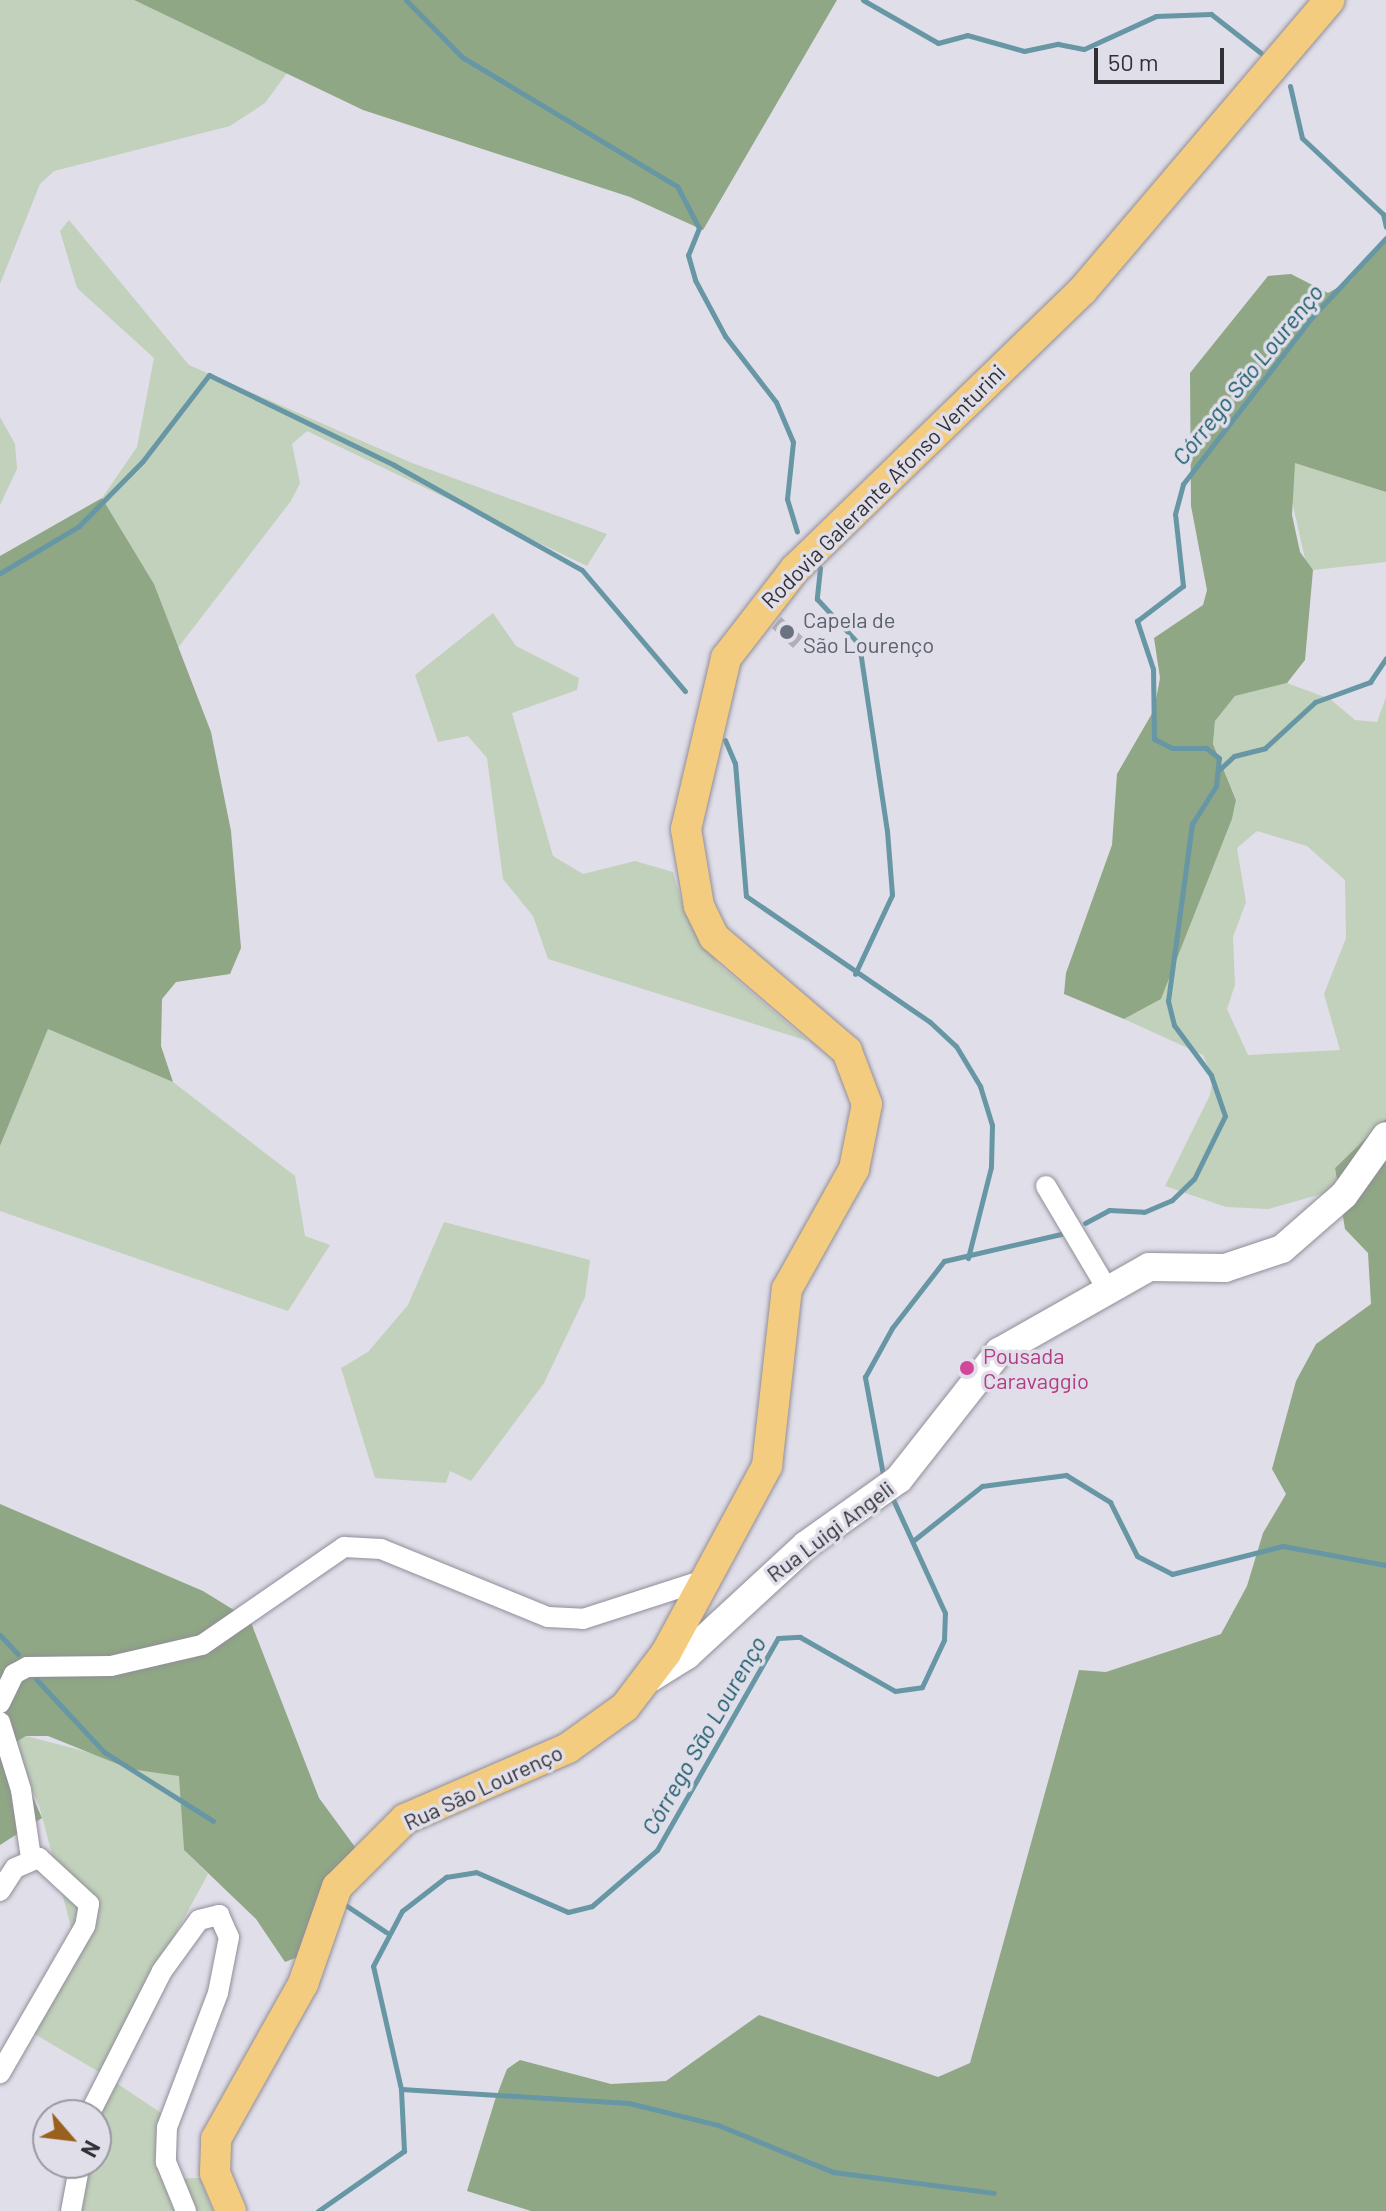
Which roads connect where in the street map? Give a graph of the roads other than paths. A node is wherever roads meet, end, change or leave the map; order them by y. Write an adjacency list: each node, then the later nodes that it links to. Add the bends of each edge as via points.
1 (1330, 0): 5 (main road, Rodovia Galerante Afonso Venturini, via 1082,291 762,603 712,693 686,829 699,906 714,937 847,1051 867,1104 854,1169 787,1289 767,1466)
2 (1386, 1136): 4 (street, Rua Luigi Angeli, via 1344,1195 1282,1249 1225,1268 1149,1267)
3 (1046, 1186): 4 (street)
4 (1109, 1292): 6 (street, Rua Luigi Angeli, via 999,1352 899,1479 734,1607 687,1655)
5 (710, 1578): 6 (main road, Rodovia Galerante Afonso Venturini); 7 (street, via 583,1619 548,1617 381,1549 344,1547 202,1645 111,1666 27,1667 14,1674)
6 (650, 1678): 16 (main road, Rua São Lourenço, via 625,1707 568,1748 405,1819 357,1861 337,1887 303,1984 216,2139 215,2173)
7 (0, 1703)
8 (0, 1722): 9 (street, via 21,1790)
9 (31, 1858): 10 (street); 11 (street, via 87,1898 89,1912)
10 (0, 1891)
11 (0, 2073)
12 (97, 2099): 15 (street, via 162,1971 199,1920 219,1915 229,1937 218,1993 167,2127 166,2162)
13 (77, 2179): 14 (street)
14 (71, 2211)
15 (186, 2211)
16 (231, 2211)

